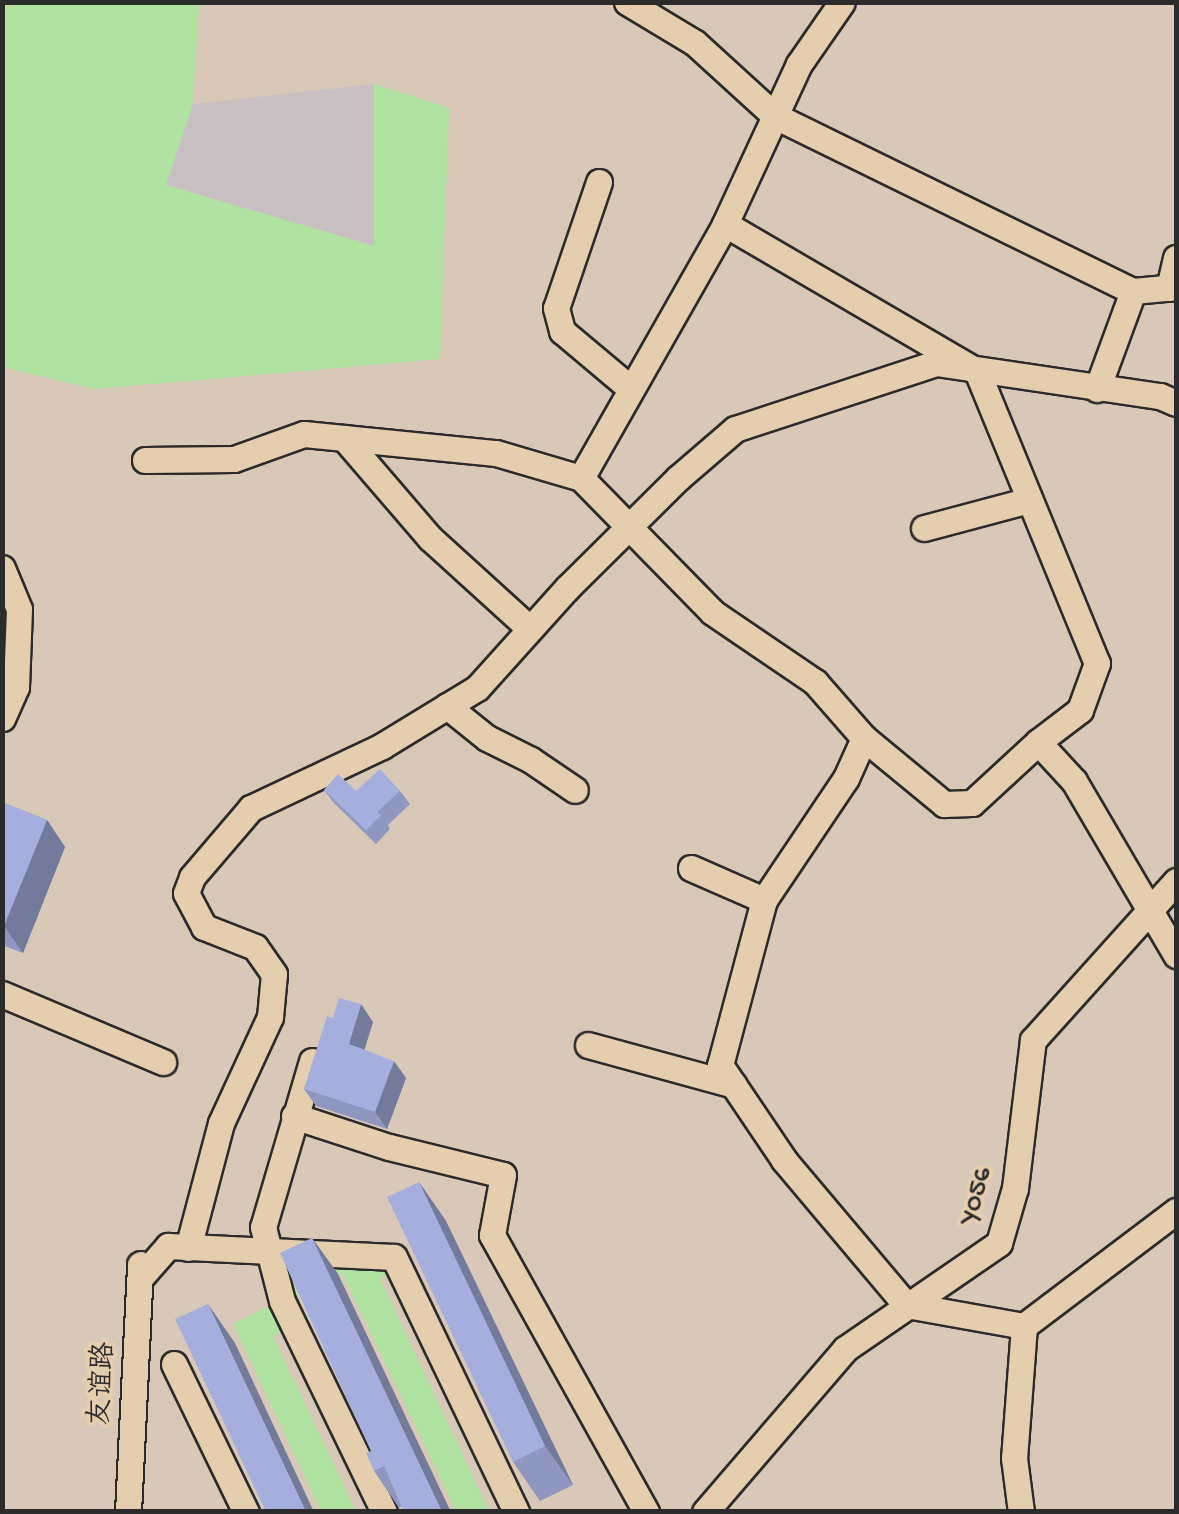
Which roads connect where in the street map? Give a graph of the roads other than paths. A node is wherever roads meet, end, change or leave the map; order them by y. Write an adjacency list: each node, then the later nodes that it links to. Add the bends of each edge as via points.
1 (628, 2): 3 (street, via 695,43)
2 (842, 2): 3 (street, via 799,64)
3 (775, 116): 5 (street); 8 (street)
4 (599, 182): 10 (street, via 556,308 562,331)
5 (726, 224): 9 (street); 10 (street)
6 (1176, 258): 7 (street)
7 (1172, 287): 8 (street)
8 (1133, 291): 11 (street)
9 (978, 371): 11 (street); 16 (street); 18 (street, via 936,363 736,429)
10 (632, 389): 15 (street)
11 (1098, 389): 12 (street)
12 (1176, 403)
13 (344, 438): 14 (street, via 304,434 234,459); 15 (street, via 496,453); 20 (street, via 430,538)
14 (145, 460)
15 (580, 478): 18 (street)
16 (1028, 500): 17 (street); 24 (street, via 1097,663 1080,710)
17 (924, 528)
18 (627, 529): 20 (street); 23 (street, via 712,612 815,682)
19 (2, 568): 22 (street, via 19,609 16,687)
20 (530, 629): 21 (street, via 476,688)
21 (447, 706): 25 (street); 38 (street, via 382,746 251,808 192,877 186,894 204,927 255,947 274,974 270,1017 221,1123)
22 (2, 718)
23 (864, 738): 24 (street, via 944,804 972,803); 28 (street, via 846,778)
24 (1038, 742): 29 (street, via 1074,781)
25 (575, 790)
26 (691, 868): 28 (street)
27 (1176, 881): 29 (street, Y056 / Y056)
28 (764, 900): 35 (street, via 720,1065)
29 (1151, 909): 30 (street); 40 (street, Y056 / Y056, via 1033,1040 1015,1188 999,1243)
30 (1176, 956)
31 (2, 994): 34 (street)
32 (588, 1045): 35 (street)
33 (312, 1061): 36 (street)
34 (163, 1062)
35 (734, 1086): 40 (street, via 784,1160)
36 (294, 1116): 39 (street, via 263,1227); 47 (street, via 503,1175 492,1235)
37 (1176, 1211): 41 (street)
38 (188, 1248): 39 (street); 43 (street, 友谊路, via 168,1246 140,1269)
39 (267, 1252): 45 (street, via 282,1301); 46 (street, via 394,1257)
40 (906, 1305): 41 (street); 48 (street, Y056 / Y056, via 844,1349)
41 (1024, 1326): 49 (street, via 1014,1458)
42 (174, 1364): 44 (street)
43 (128, 1512)
44 (246, 1512)
45 (384, 1512)
46 (516, 1512)
47 (646, 1512)
48 (704, 1512)
49 (1021, 1512)

